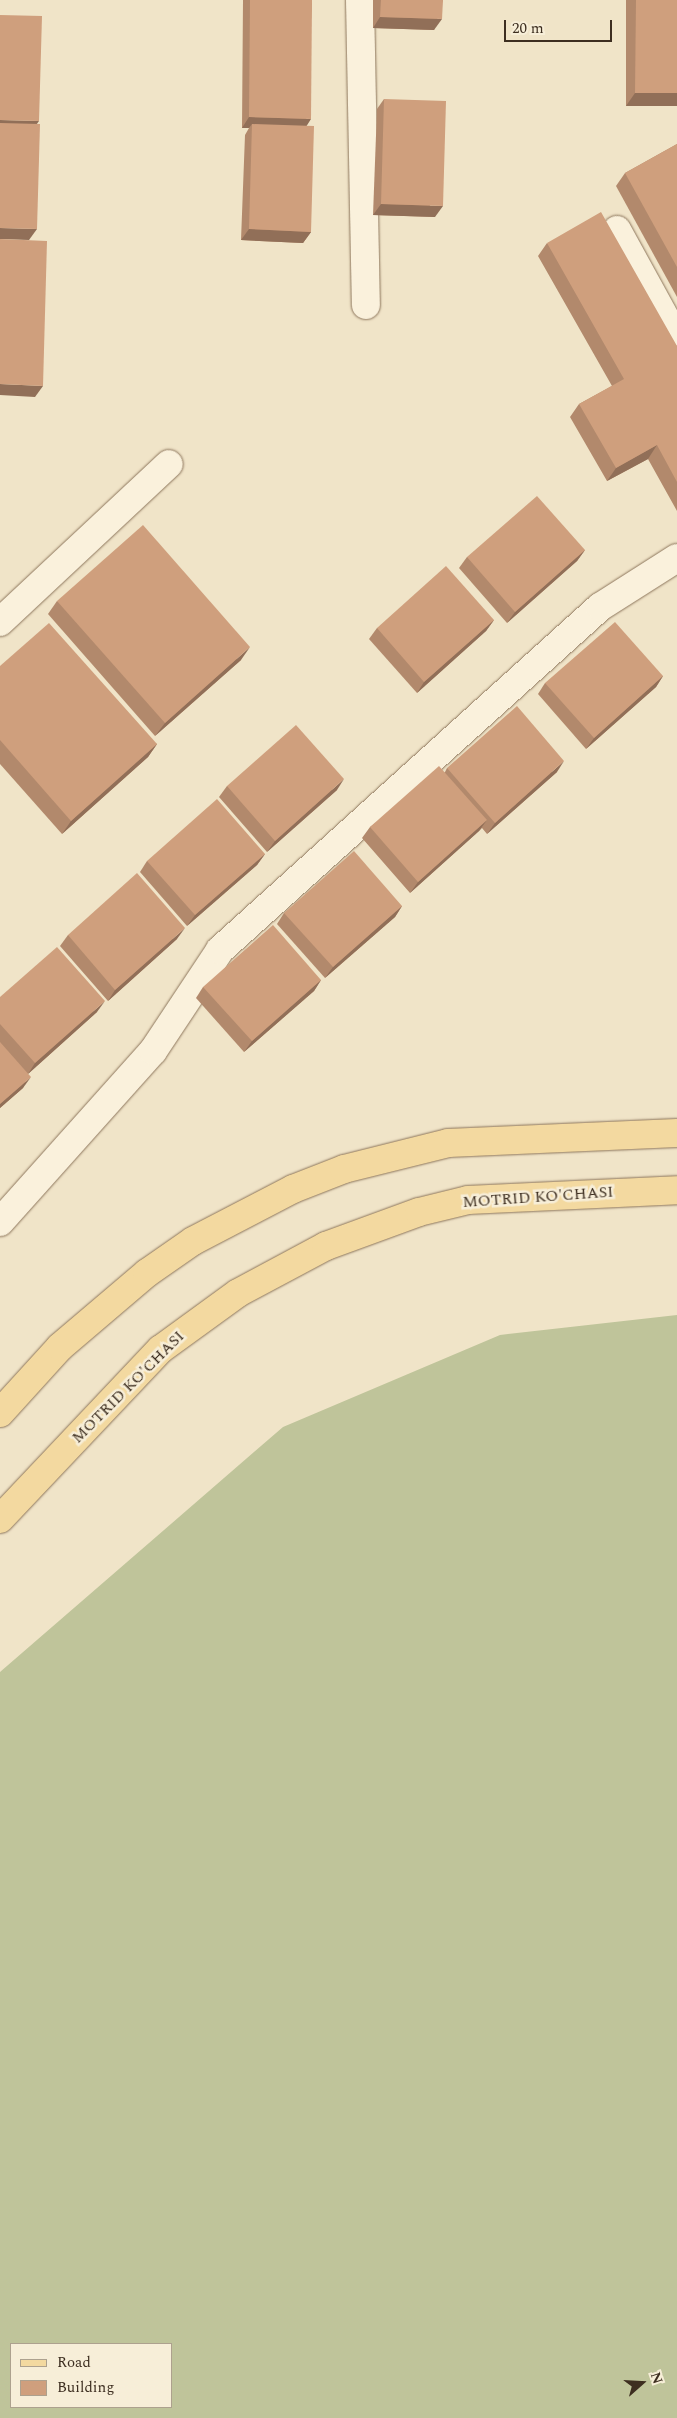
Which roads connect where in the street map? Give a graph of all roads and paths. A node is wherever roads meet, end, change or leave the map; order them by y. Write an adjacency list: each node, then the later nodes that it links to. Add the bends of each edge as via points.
1 (360, 0): 3 (street)
2 (617, 230): 4 (street)
3 (366, 305)
4 (677, 339)
5 (169, 464): 7 (street)
6 (677, 558): 10 (street, via 600,607 220,950 153,1051)
7 (0, 622)
8 (677, 1133): 11 (main road, via 557,1134 448,1143 344,1169 293,1190 193,1241 147,1273 60,1347)
9 (677, 1190): 12 (main road, MOTRID KO'CHASI, via 468,1200 419,1212 326,1246 238,1293 161,1350)
10 (0, 1222)
11 (0, 1413)
12 (0, 1519)

